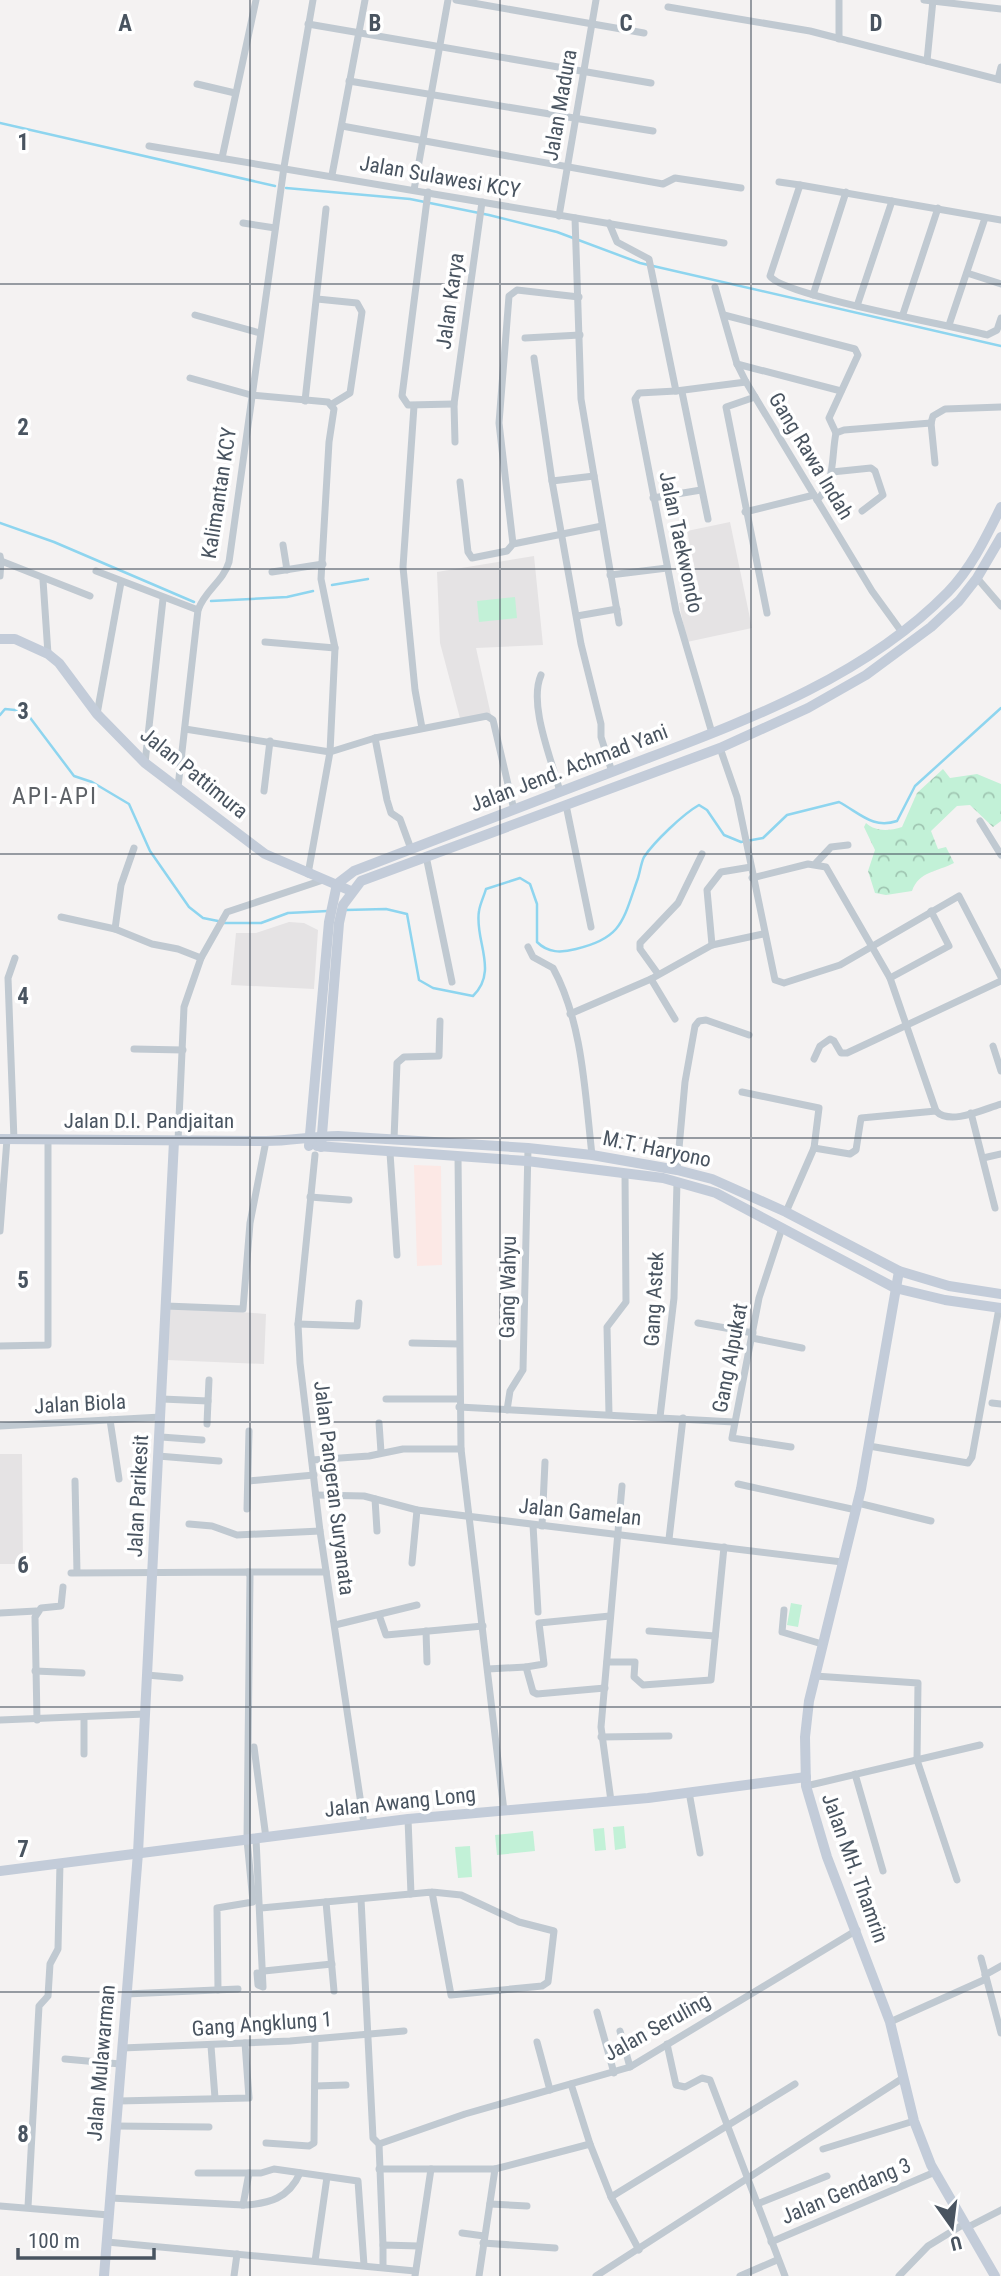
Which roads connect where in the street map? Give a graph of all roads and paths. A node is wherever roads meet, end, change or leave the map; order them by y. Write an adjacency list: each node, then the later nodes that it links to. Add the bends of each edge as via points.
1 (257, 0): 27 (street)
2 (313, 0): 15 (street, Kalimantan KCY)
3 (365, 0): 16 (street)
4 (448, 0): 19 (street)
5 (456, 0): 13 (street)
6 (517, 0): 13 (street)
7 (596, 0): 14 (street, Jalan Madura)
8 (839, 0): 18 (street)
9 (930, 0): 10 (street); 20 (street)
10 (978, 4): 12 (street)
11 (668, 6): 18 (street)
12 (1001, 9)
13 (515, 10): 14 (street)
14 (592, 23): 17 (street); 22 (street, Jalan Madura)
15 (309, 24): 16 (street); 35 (street, Kalimantan KCY)
16 (359, 32): 19 (street); 24 (street)
17 (644, 33)
18 (839, 39): 20 (street)
19 (440, 46): 22 (street); 28 (street)
20 (927, 61): 23 (street)
21 (1001, 67): 23 (street)
22 (584, 72): 25 (street); 29 (street, Jalan Madura)
23 (1000, 79)
24 (349, 81): 28 (street); 30 (street)
25 (651, 83)
26 (197, 84): 27 (street)
27 (236, 93): 34 (street)
28 (431, 94): 29 (street); 32 (street)
29 (576, 119): 31 (street); 36 (street, Jalan Madura)
30 (342, 126): 32 (street); 37 (street)
31 (653, 131)
32 (423, 141): 36 (street); 41 (street)
33 (149, 146): 34 (street, Jalan Sulawesi KCY)
34 (222, 158): 35 (street, Jalan Sulawesi KCY)
35 (284, 167): 37 (street, Jalan Sulawesi KCY); 54 (street, Kalimantan KCY)
36 (567, 168): 40 (street, via 663,184 676,178); 48 (street, Jalan Madura)
37 (332, 175): 41 (street, Jalan Sulawesi KCY)
38 (779, 182): 39 (street)
39 (800, 186): 42 (street); 59 (street, via 770,276 776,284)
40 (741, 188)
41 (414, 190): 43 (street, Jalan Sulawesi KCY)
42 (846, 192): 44 (street); 59 (street)
43 (427, 199): 45 (street, Jalan Sulawesi KCY); 82 (street, via 402,396)
44 (892, 201): 46 (street); 62 (street)
45 (481, 206): 48 (street, Jalan Sulawesi KCY); 81 (street, Jalan Karya)
46 (937, 208): 50 (street); 63 (street)
47 (326, 209): 61 (street)
48 (559, 216): 49 (street, Jalan Sulawesi KCY)
49 (575, 218): 53 (street, Jalan Sulawesi KCY); 60 (street)
50 (985, 218): 51 (street); 56 (street)
51 (1001, 220)
52 (243, 223): 54 (street)
53 (609, 223): 55 (street, Jalan Sulawesi KCY); 75 (street, via 617,242 649,259)
54 (275, 228): 68 (street, Kalimantan KCY)
55 (724, 243)
56 (967, 273): 57 (street); 67 (street)
57 (1001, 284)
58 (715, 287): 65 (street, Gang Rawa Indah)
59 (813, 295): 62 (street)
60 (579, 297): 69 (street); 102 (street, via 517,290 509,296 499,422)
61 (317, 299): 79 (street); 80 (street, via 357,303 362,312 350,393)
62 (857, 306): 63 (street)
63 (903, 314): 67 (street)
64 (195, 315): 68 (street)
65 (724, 315): 72 (street, Gang Rawa Indah); 76 (street, via 855,349 858,355)
66 (1001, 318): 67 (street, via 991,335)
67 (949, 325)
68 (260, 333): 77 (street, Kalimantan KCY)
69 (580, 335): 70 (street); 89 (street, via 581,399)
70 (525, 338)
71 (534, 358): 90 (street)
72 (737, 364): 74 (street, Gang Rawa Indah); 76 (street)
73 (190, 378): 77 (street)
74 (746, 382): 75 (street); 78 (street, Gang Rawa Indah)
75 (679, 391): 92 (street); 94 (street, Jalan Taekwondo, via 635,396)
76 (841, 391): 85 (street, via 829,418)
77 (251, 396): 79 (street); 119 (street, Kalimantan KCY, via 229,562 222,577 203,595)
78 (755, 397): 93 (street, Gang Rawa Indah); 96 (street, via 726,407)
79 (305, 401): 80 (street)
80 (332, 404): 105 (street)
81 (454, 404): 82 (street); 86 (street, Jalan Karya)
82 (414, 406): 133 (street, via 403,567)
83 (1001, 407): 84 (street, via 945,409 933,416)
84 (931, 423): 85 (street); 87 (street)
85 (836, 433): 88 (street)
86 (455, 442)
87 (935, 463)
88 (832, 472): 93 (street, via 825,492); 97 (street, via 875,471 883,495)
89 (594, 476): 90 (street); 99 (street)
90 (552, 481): 100 (street)
91 (460, 482): 102 (street, via 469,556 475,559 502,553)
92 (701, 491): 94 (street); 98 (street)
93 (815, 497): 96 (street); 123 (street, Gang Rawa Indah)
94 (653, 498): 106 (street, Jalan Taekwondo)
95 (1001, 506): 123 (street, Jalan Jend. Achmad Yani, via 965,571 948,592)
96 (745, 512): 120 (street)
97 (862, 512)
98 (708, 519)
99 (602, 526): 100 (street); 110 (street)
100 (561, 535): 102 (street); 121 (street)
101 (1001, 537): 112 (street, Jalan Jend. Achmad Yani)
102 (513, 544)
103 (283, 545): 107 (street)
104 (0, 559): 111 (street); 113 (street)
105 (323, 564): 107 (street); 128 (street, via 321,579)
106 (667, 568): 110 (street); 135 (street, Jalan Taekwondo)
107 (287, 570): 109 (street)
108 (96, 571): 114 (street)
109 (272, 572)
110 (610, 575): 118 (street)
111 (0, 576)
112 (977, 578): 117 (street); 127 (street, Jalan Jend. Achmad Yani, via 959,601)
113 (43, 580): 115 (street); 129 (street)
114 (121, 582): 116 (street); 132 (street)
115 (90, 596)
116 (163, 599): 119 (street); 140 (street)
117 (1001, 606)
118 (617, 609): 121 (street); 122 (street)
119 (198, 610): 134 (street, Kalimantan KCY)
120 (767, 613)
121 (577, 616): 141 (street)
122 (619, 623)
123 (901, 631): 126 (street, Jalan Jend. Achmad Yani); 127 (street)
124 (0, 639): 129 (street, Jalan Pattimura, via 15,639)
125 (265, 642): 128 (street)
126 (883, 643): 130 (street); 135 (street, Jalan Jend. Achmad Yani, via 801,695)
127 (909, 643): 130 (street, Jalan Jend. Achmad Yani)
128 (335, 648): 139 (street)
129 (48, 654): 132 (street, Jalan Pattimura)
130 (893, 655): 138 (street, Jalan Jend. Achmad Yani, via 808,708)
131 (541, 675): 144 (street, via 538,711)
132 (97, 714): 140 (street, Jalan Pattimura)
133 (422, 728): 136 (street); 146 (street, via 492,717)
134 (186, 729): 137 (street); 142 (street, Kalimantan KCY)
135 (712, 733): 141 (street, Jalan Jend. Achmad Yani)
136 (375, 738): 139 (street); 153 (street, via 391,813 400,819)
137 (271, 741): 139 (street); 143 (street)
138 (720, 748): 145 (street, Jalan Jend. Achmad Yani); 158 (street, via 737,797)
139 (330, 751): 159 (street)
140 (145, 763): 142 (street, Jalan Pattimura)
141 (612, 772): 144 (street, Jalan Jend. Achmad Yani)
142 (178, 787): 159 (street, Jalan Pattimura, via 265,854)
143 (264, 791)
144 (560, 792): 146 (street, Jalan Jend. Achmad Yani)
145 (566, 805): 148 (street, Jalan Jend. Achmad Yani); 167 (street)
146 (519, 808): 147 (street, Jalan Jend. Achmad Yani); 148 (street)
147 (498, 816): 150 (street); 153 (street, Jalan Jend. Achmad Yani)
148 (528, 818): 150 (street, Jalan Jend. Achmad Yani)
149 (980, 821): 155 (street)
150 (503, 828): 156 (street, Jalan Jend. Achmad Yani)
151 (848, 845): 157 (street, via 831,847)
152 (134, 848): 168 (street, via 121,885)
153 (411, 849): 162 (street, Jalan Jend. Achmad Yani, via 354,871)
154 (702, 854): 175 (street, via 678,903 640,943)
155 (1001, 855)
156 (426, 856): 163 (street, Jalan Jend. Achmad Yani, via 361,880); 179 (street)
157 (816, 863): 160 (street); 171 (street, via 826,867)
158 (751, 867): 160 (street); 170 (street, via 721,872 707,890)
159 (309, 874): 161 (street, Jalan Pattimura)
160 (752, 878): 169 (street)
161 (323, 880): 162 (street, Jalan Pattimura); 174 (street, via 226,912)
162 (337, 884): 163 (street, Jalan Pattimura); 166 (street, Jalan Jend. Achmad Yani, via 332,896)
163 (351, 891): 166 (street, Jalan Jend. Achmad Yani)
164 (931, 911): 171 (street); 176 (street, via 949,946); 178 (street, via 962,897)
165 (61, 918): 168 (street)
166 (334, 923): 200 (street, Jalan Jend. Achmad Yani)
167 (592, 928)
168 (115, 929): 174 (street)
169 (763, 934): 170 (street); 171 (street, via 779,983 840,965)
170 (712, 945): 175 (street)
171 (873, 946): 176 (street)
172 (527, 947): 180 (street, via 533,957 553,968)
173 (15, 958): 194 (street, via 8,978)
174 (201, 958): 187 (street, via 184,1007)
175 (658, 974): 177 (street)
176 (890, 978): 183 (street)
177 (651, 979): 180 (street); 181 (street)
178 (1001, 979): 183 (street)
179 (452, 982)
180 (570, 1014): 205 (street, via 583,1070)
181 (675, 1019)
182 (440, 1021): 195 (street, via 439,1056 404,1057 397,1063)
183 (904, 1026): 188 (street, via 843,1055 830,1039); 192 (street)
184 (749, 1035): 209 (street, via 706,1020 695,1026)
185 (993, 1046): 189 (street)
186 (134, 1049): 187 (street)
187 (183, 1050): 197 (street)
188 (814, 1059)
189 (1001, 1071)
190 (742, 1092): 202 (street, via 817,1106)
191 (1001, 1104): 193 (street)
192 (936, 1111): 193 (street, via 946,1117); 202 (street, via 861,1118 852,1153)
193 (971, 1113): 207 (street)
194 (7, 1139): 196 (street, Jalan D.I. Pandjaitan); 217 (street)
195 (394, 1139): 200 (street, M.T. Haryono); 201 (street, M.T. Haryono)
196 (48, 1140): 197 (street, Jalan D.I. Pandjaitan); 230 (street, via 48,1345)
197 (176, 1141): 198 (street, Jalan D.I. Pandjaitan); 223 (street, Jalan Parikesit)
198 (266, 1141): 199 (street, Jalan D.I. Pandjaitan); 223 (street, via 250,1223 243,1308)
199 (297, 1141): 200 (street, M.T. Haryono)
200 (315, 1144): 203 (street, M.T. Haryono); 212 (street, Jalan Pangeran Suryanata)
201 (528, 1148): 205 (street, M.T. Haryono); 208 (street, Gang Wahyu)
202 (814, 1148): 215 (street)
203 (390, 1153): 206 (street, M.T. Haryono); 218 (street)
204 (1001, 1154): 207 (street)
205 (592, 1155): 209 (street, M.T. Haryono)
206 (458, 1156): 208 (street, M.T. Haryono); 229 (street)
207 (983, 1158): 214 (street)
208 (527, 1161): 210 (street, M.T. Haryono); 239 (street, Gang Wahyu, via 523,1370 510,1391)
209 (677, 1170): 215 (street, M.T. Haryono, via 712,1179)
210 (625, 1174): 211 (street, M.T. Haryono); 240 (street, via 626,1302 607,1327)
211 (677, 1182): 216 (street, M.T. Haryono, via 716,1193); 242 (street, Gang Astek, via 674,1298)
212 (310, 1197): 213 (street); 226 (street, Jalan Pangeran Suryanata)
213 (349, 1200)
214 (995, 1208)
215 (786, 1212): 219 (street, M.T. Haryono)
216 (782, 1228): 220 (street, M.T. Haryono); 227 (street, Gang Alpukat, via 762,1286)
217 (0, 1231)
218 (397, 1255)
219 (899, 1271): 220 (street, Jalan MH. Thamrin); 221 (street, M.T. Haryono, via 949,1286)
220 (895, 1288): 224 (street, M.T. Haryono); 252 (street, Jalan MH. Thamrin)
221 (1001, 1294)
222 (359, 1303): 226 (street, via 357,1326)
223 (166, 1306): 233 (street, Jalan Parikesit)
224 (1000, 1308): 252 (street, via 968,1462)
225 (698, 1323): 227 (street)
226 (298, 1324): 257 (street, Jalan Pangeran Suryanata)
227 (753, 1336): 231 (street); 245 (street, Gang Alpukat)
228 (412, 1343): 229 (street)
229 (459, 1344): 236 (street)
230 (0, 1346)
231 (802, 1348)
232 (209, 1380): 235 (street)
233 (162, 1399): 235 (street); 241 (street, Jalan Parikesit)
234 (386, 1399): 236 (street)
235 (208, 1401): 247 (street)
236 (459, 1403): 239 (street); 254 (street)
237 (992, 1403): 238 (street)
238 (1001, 1404)
239 (507, 1410): 240 (street)
240 (609, 1414): 242 (street)
241 (162, 1417): 244 (street, Jalan Biola); 250 (street, Jalan Parikesit)
242 (660, 1417): 243 (street)
243 (683, 1418): 245 (street); 279 (street)
244 (110, 1420): 248 (street, Jalan Biola); 261 (street)
245 (734, 1422): 253 (street, Gang Alpukat, via 735,1441)
246 (379, 1423): 255 (street)
247 (207, 1424)
248 (0, 1426)
249 (249, 1431): 263 (street)
250 (161, 1437): 251 (street); 256 (street, Jalan Parikesit)
251 (202, 1440)
252 (869, 1446): 268 (street, Jalan MH. Thamrin)
253 (791, 1447)
254 (461, 1449): 255 (street); 271 (street)
255 (381, 1452): 257 (street)
256 (159, 1456): 258 (street); 283 (street, Jalan Parikesit)
257 (312, 1460): 260 (street, Jalan Pangeran Suryanata)
258 (219, 1461)
259 (545, 1462): 275 (street)
260 (314, 1475): 263 (street); 266 (street, Jalan Pangeran Suryanata)
261 (119, 1479)
262 (75, 1481): 283 (street, via 74,1573)
263 (249, 1481): 269 (street)
264 (738, 1484): 268 (street)
265 (622, 1486): 278 (street)
266 (316, 1495): 267 (street, Jalan Gamelan); 276 (street, Jalan Pangeran Suryanata)
267 (375, 1499): 270 (street, Jalan Gamelan); 277 (street)
268 (857, 1506): 272 (street); 281 (street, Jalan MH. Thamrin)
269 (247, 1509)
270 (417, 1510): 271 (street, Jalan Gamelan); 282 (street)
271 (468, 1517): 274 (street, Jalan Gamelan); 295 (street)
272 (931, 1521)
273 (189, 1524): 276 (street, via 237,1535)
274 (533, 1525): 275 (street, Jalan Gamelan); 290 (street)
275 (542, 1526): 278 (street, Jalan Gamelan)
276 (320, 1531): 284 (street, Jalan Pangeran Suryanata)
277 (377, 1531)
278 (617, 1535): 279 (street, Jalan Gamelan); 293 (street)
279 (669, 1539): 280 (street, Jalan Gamelan)
280 (724, 1547): 281 (street, Jalan Gamelan); 298 (street)
281 (842, 1562): 299 (street, Jalan MH. Thamrin)
282 (412, 1563)
283 (153, 1570): 285 (street); 306 (street, Jalan Parikesit)
284 (326, 1572): 285 (street); 294 (street, Jalan Pangeran Suryanata)
285 (248, 1573): 327 (street)
286 (63, 1587): 289 (street, via 61,1606)
287 (417, 1605): 292 (street)
288 (784, 1610): 299 (street, via 782,1632)
289 (36, 1611): 291 (street); 304 (street)
290 (538, 1612)
291 (0, 1613)
292 (379, 1615): 294 (street); 296 (street, via 385,1635)
293 (610, 1616): 301 (street); 302 (street, via 539,1623 544,1664)
294 (335, 1625): 326 (street, Jalan Pangeran Suryanata)
295 (483, 1626): 296 (street); 303 (street)
296 (426, 1631): 300 (street)
297 (649, 1631): 298 (street)
298 (715, 1636): 301 (street, via 709,1682 643,1685 634,1677 635,1662)
299 (822, 1644): 307 (street, Jalan MH. Thamrin)
300 (427, 1662)
301 (607, 1662): 309 (street)
302 (526, 1667): 303 (street); 309 (street, via 537,1694)
303 (488, 1669): 324 (street)
304 (35, 1671): 305 (street); 313 (street)
305 (82, 1673)
306 (147, 1675): 308 (street); 310 (street, Jalan Parikesit)
307 (815, 1676): 319 (street, via 918,1683); 321 (street, Jalan MH. Thamrin, via 806,1717)
308 (180, 1678)
309 (605, 1688): 315 (street)
310 (145, 1714): 311 (street); 328 (street, Jalan Parikesit)
311 (84, 1717): 313 (street); 318 (street)
312 (0, 1720): 313 (street)
313 (37, 1720)
314 (669, 1736): 315 (street)
315 (601, 1737): 323 (street)
316 (981, 1745): 319 (street)
317 (254, 1747): 327 (street)
318 (85, 1754)
319 (917, 1760): 320 (street); 333 (street)
320 (855, 1774): 321 (street); 332 (street)
321 (806, 1781): 322 (street, Jalan Awang Long); 339 (street, Jalan MH. Thamrin, via 827,1857)
322 (689, 1792): 323 (street, Jalan Awang Long); 329 (street)
323 (611, 1801): 324 (street, Jalan Awang Long)
324 (504, 1811): 325 (street, Jalan Awang Long)
325 (408, 1819): 326 (street, Jalan Awang Long); 335 (street)
326 (364, 1824): 327 (street, Jalan Awang Long)
327 (257, 1839): 328 (street, Jalan Awang Long); 338 (street); 345 (street, via 253,1902 217,1908)
328 (138, 1853): 330 (street, Jalan Awang Long); 347 (street, Jalan Mulawarman)
329 (700, 1853)
330 (60, 1863): 331 (street, Jalan Awang Long); 398 (street, via 58,1950 50,1964 48,1996 39,2006)
331 (0, 1871)
332 (883, 1871)
333 (957, 1880)
334 (432, 1892): 334 (street, via 461,1895 519,1922 554,1931 548,1982 451,1995); 335 (street)
335 (411, 1894): 336 (street)
336 (361, 1899): 337 (street); 354 (street)
337 (327, 1902): 338 (street); 341 (street)
338 (261, 1908): 341 (street, via 260,1972)
339 (857, 1930): 350 (street, Jalan MH. Thamrin); 358 (street, Jalan Seruling)
340 (981, 1958): 343 (street)
341 (332, 1964): 346 (street)
342 (1001, 1966): 343 (street)
343 (985, 1977): 349 (street); 350 (street)
344 (238, 1989): 345 (street)
345 (218, 1990): 347 (street)
346 (334, 1991)
347 (126, 1994): 360 (street, Jalan Mulawarman)
348 (597, 2012): 364 (street)
349 (998, 2015): 353 (street)
350 (890, 2022): 365 (street, Jalan MH. Thamrin)
351 (404, 2031): 354 (street, Gang Angklung 1)
352 (620, 2031): 363 (street)
353 (1001, 2033)
354 (368, 2034): 355 (street, Gang Angklung 1); 378 (street, via 373,2138)
355 (315, 2039): 357 (street, Gang Angklung 1); 368 (street)
356 (537, 2042): 370 (street)
357 (245, 2043): 359 (street, Gang Angklung 1); 371 (street, via 250,2096)
358 (667, 2044): 363 (street, Jalan Seruling); 376 (street, via 676,2085 685,2087 708,2078)
359 (211, 2046): 360 (street, Gang Angklung 1); 371 (street)
360 (122, 2048): 362 (street, Jalan Mulawarman)
361 (65, 2059): 362 (street)
362 (120, 2064): 372 (street, Jalan Mulawarman)
363 (630, 2067): 364 (street, Jalan Seruling)
364 (614, 2073): 366 (street, Jalan Seruling)
365 (903, 2078): 373 (street, Jalan MH. Thamrin); 390 (street)
366 (571, 2084): 370 (street, Jalan Seruling); 379 (street)
367 (795, 2084): 376 (street)
368 (315, 2085): 369 (street); 377 (street, via 314,2143)
369 (346, 2085)
370 (550, 2090): 378 (street, Jalan Seruling)
371 (215, 2098): 372 (street)
372 (118, 2101): 374 (street, Jalan Mulawarman)
373 (914, 2121): 380 (street); 384 (street, Jalan MH. Thamrin)
374 (115, 2126): 375 (street); 392 (street, Jalan Mulawarman)
375 (209, 2127)
376 (728, 2128): 390 (street); 391 (street)
377 (267, 2143)
378 (379, 2144): 381 (street)
379 (590, 2144): 383 (street); 391 (street)
380 (823, 2149)
381 (379, 2169): 382 (street); 406 (street)
382 (431, 2169): 383 (street); 407 (street)
383 (495, 2169): 394 (street)
384 (935, 2172): 401 (street, Jalan MH. Thamrin); 405 (street, Jalan Gendang 3)
385 (198, 2173): 386 (street)
386 (249, 2173): 387 (street, via 271,2169); 393 (street)
387 (300, 2173): 389 (street); 393 (street, via 290,2191 260,2204)
388 (827, 2176): 395 (street)
389 (327, 2177): 412 (street); 413 (street, via 360,2183)
390 (747, 2179): 395 (street); 409 (street)
391 (611, 2197): 409 (street)
392 (111, 2198): 393 (street); 400 (street, Jalan Mulawarman)
393 (243, 2204)
394 (489, 2204): 397 (street); 403 (street)
395 (757, 2204): 405 (street)
396 (0, 2206): 398 (street)
397 (527, 2206)
398 (28, 2207): 400 (street)
399 (1001, 2210): 401 (street)
400 (109, 2215): 404 (street, Jalan Mulawarman)
401 (965, 2226): 422 (street, via 928,2246); 423 (street, Jalan MH. Thamrin)
402 (462, 2233): 403 (street)
403 (484, 2239): 408 (street); 418 (street)
404 (107, 2242): 410 (street); 416 (street, Jalan Mulawarman)
405 (771, 2242): 411 (street)
406 (383, 2245): 407 (street); 414 (street)
407 (419, 2245): 415 (street)
408 (555, 2248)
409 (639, 2250): 419 (street)
410 (237, 2254): 412 (street); 417 (street)
411 (777, 2260): 420 (street); 421 (street)
412 (314, 2261): 413 (street)
413 (364, 2265): 414 (street)
414 (383, 2267): 415 (street)
415 (415, 2273)
416 (104, 2276)
417 (234, 2276)
418 (479, 2276)
419 (596, 2276)
420 (740, 2276)
421 (785, 2276)
422 (899, 2276)
423 (995, 2276)

